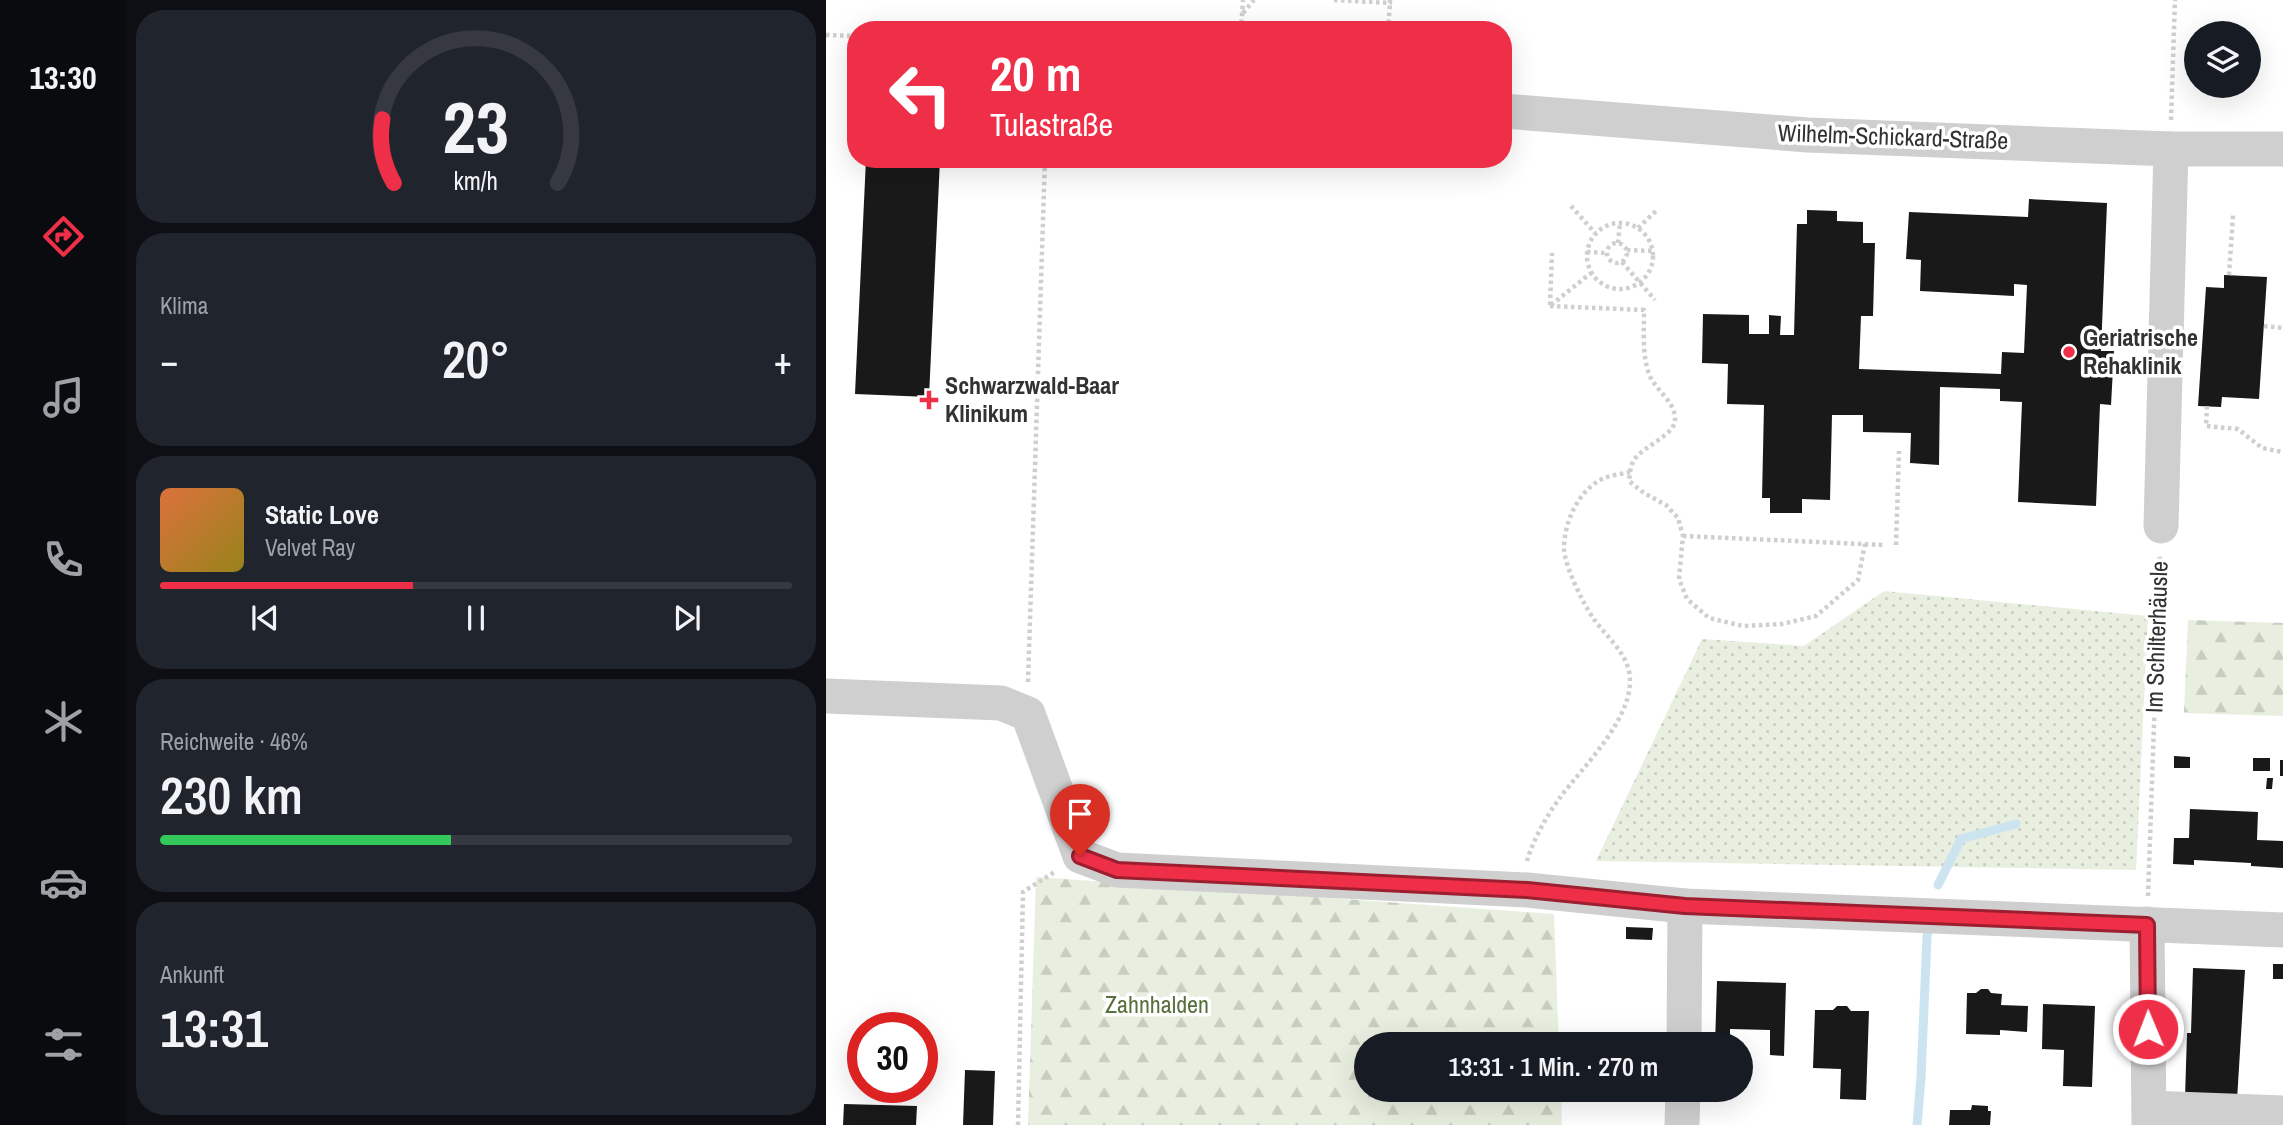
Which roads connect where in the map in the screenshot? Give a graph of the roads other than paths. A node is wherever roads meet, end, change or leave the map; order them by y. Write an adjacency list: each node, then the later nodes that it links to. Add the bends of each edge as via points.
1 (1512, 112): 2 (street, Wilhelm-Schickard-Straße, via 1808,135)
2 (2171, 149): 3 (street, Wilhelm-Schickard-Straße); 4 (street, Im Schilterhäusle)
3 (2283, 149)
4 (2161, 526)
5 (826, 696): 6 (street, via 1001,703 1028,714 1080,856 1117,870 1527,890)
6 (1685, 906): 7 (street); 9 (street)
7 (2147, 925): 8 (street); 12 (street)
8 (2283, 930)
9 (1684, 1032)
10 (1683, 1102): 13 (street)
11 (2283, 1113): 12 (street)
12 (2149, 1116)
13 (1682, 1125)

